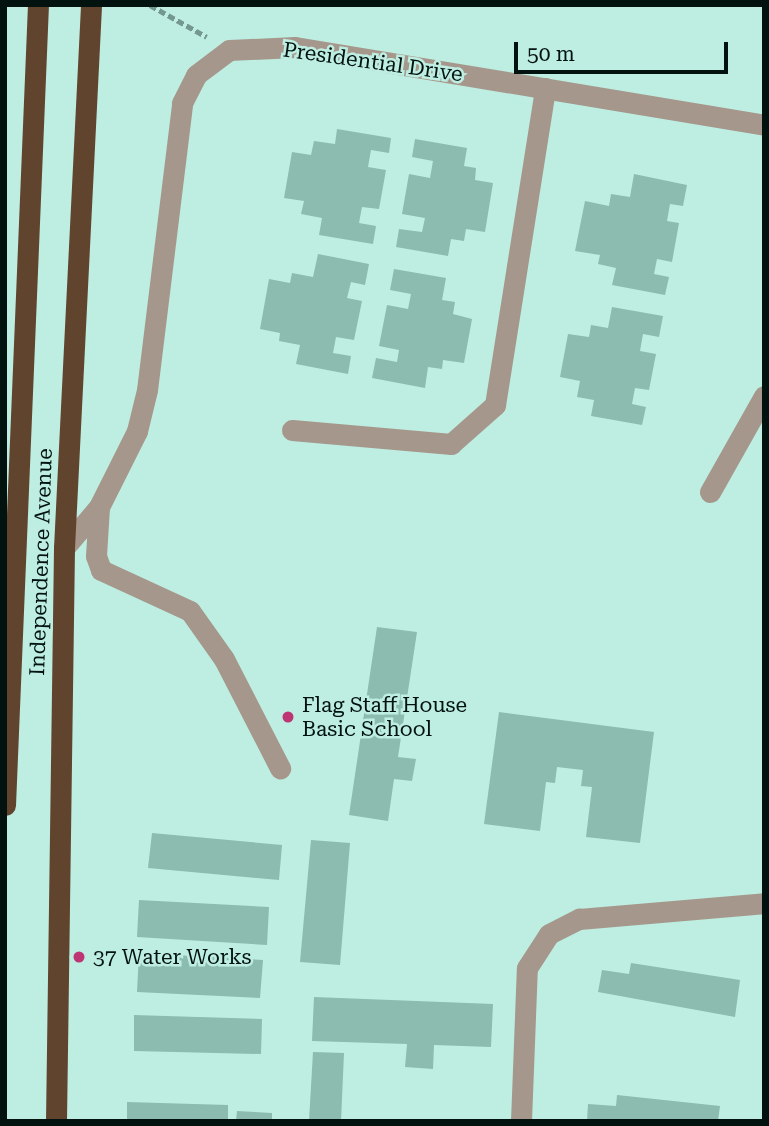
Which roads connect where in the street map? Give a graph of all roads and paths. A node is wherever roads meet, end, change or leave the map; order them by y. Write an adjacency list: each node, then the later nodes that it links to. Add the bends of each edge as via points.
1 (38, 5): 13 (highway, Independence Avenue)
2 (91, 5): 11 (highway, Independence Avenue)
3 (150, 5): 4 (path)
4 (229, 50): 5 (street, Presidential Drive, via 295,47); 10 (street, via 196,75 181,103 147,390 137,431)
5 (545, 88): 6 (street, Presidential Drive); 8 (street, via 495,405 451,444)
6 (764, 125)
7 (764, 396): 9 (street)
8 (292, 430)
9 (710, 492)
10 (99, 507): 11 (street); 12 (street, via 96,556 102,570 190,611 224,659)
11 (64, 548): 15 (highway, Independence Avenue)
12 (280, 768)
13 (5, 805)
14 (764, 903): 16 (street, via 579,919 549,934 527,968)
15 (55, 1121)
16 (521, 1121)

